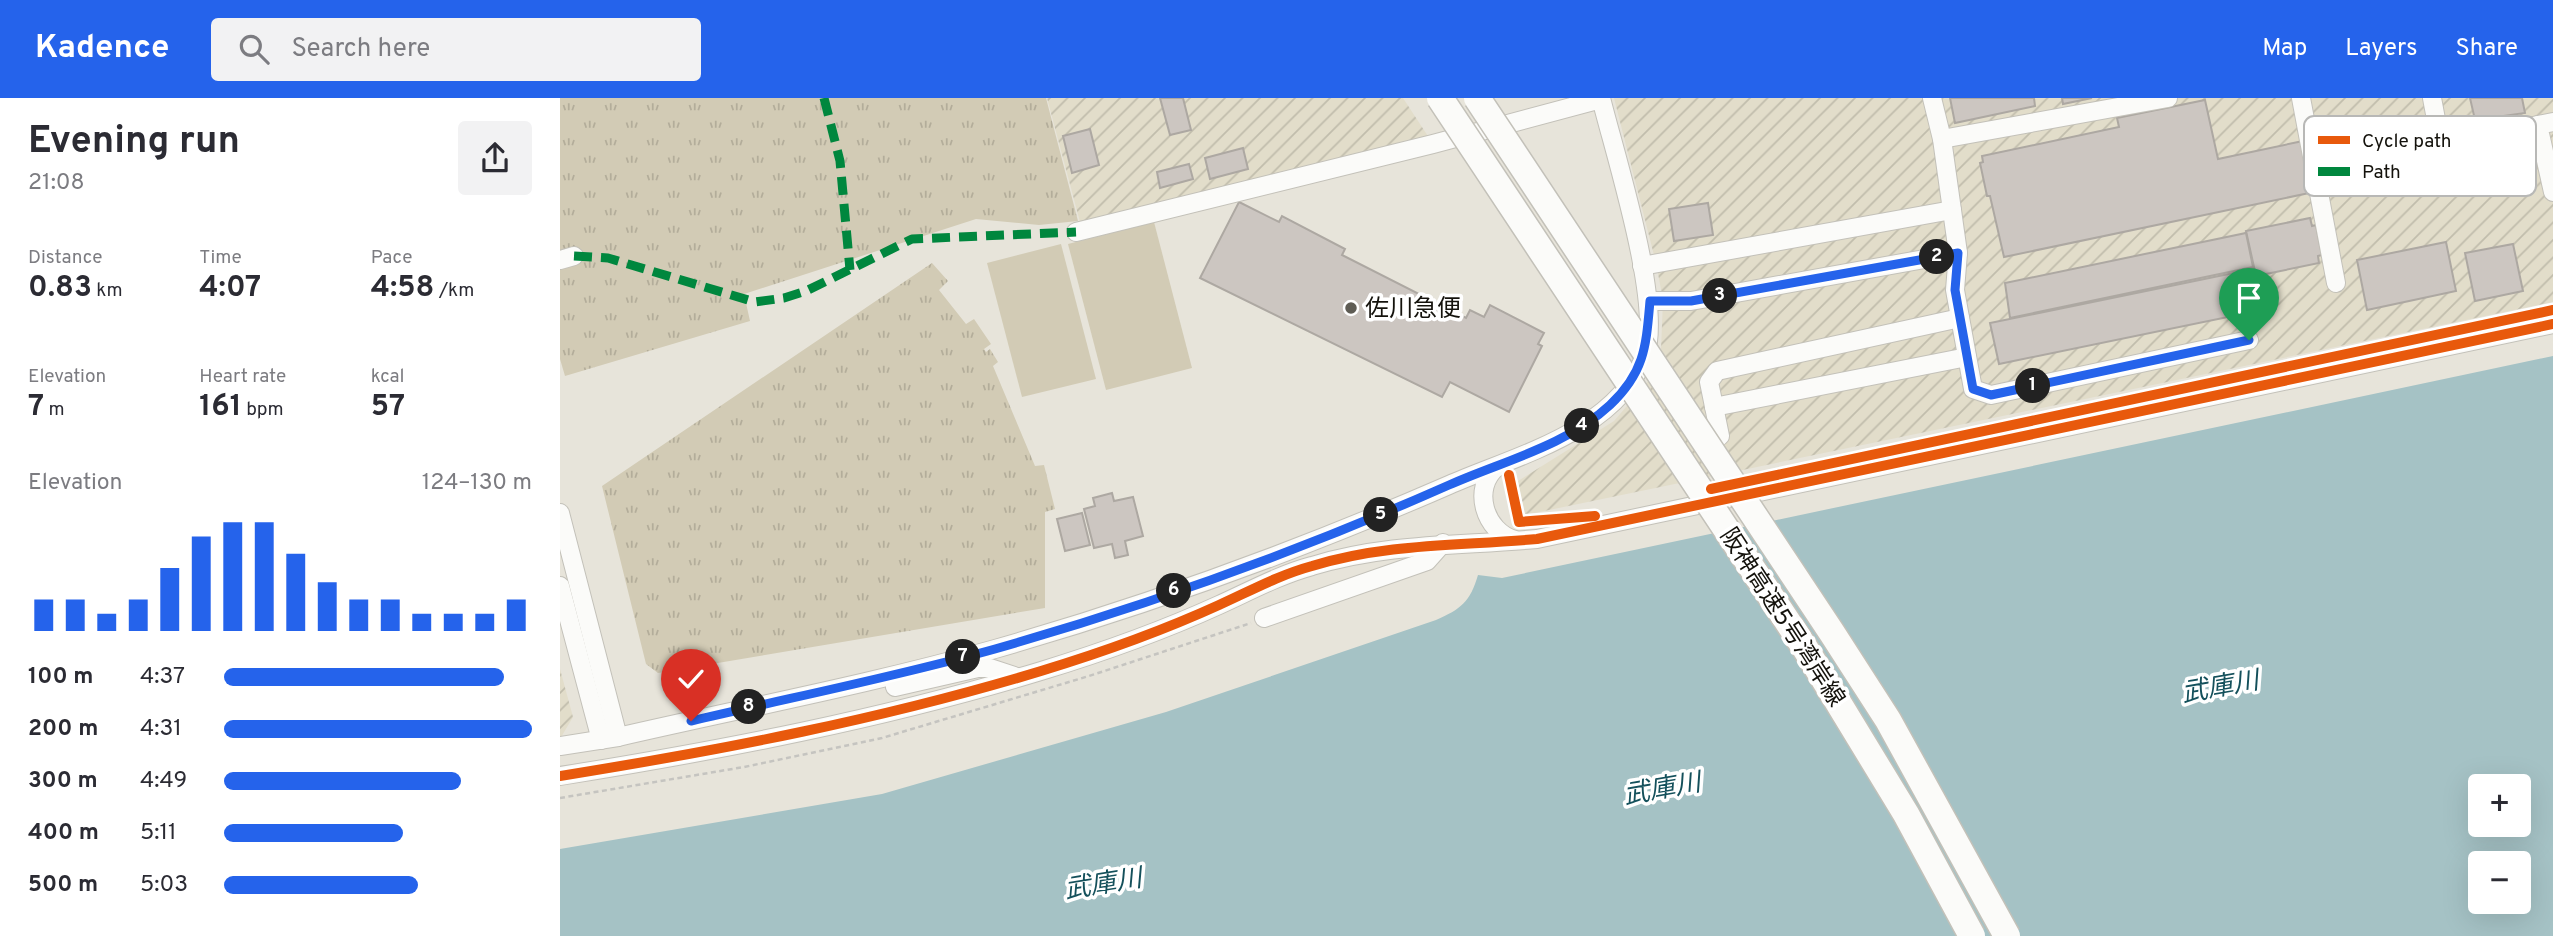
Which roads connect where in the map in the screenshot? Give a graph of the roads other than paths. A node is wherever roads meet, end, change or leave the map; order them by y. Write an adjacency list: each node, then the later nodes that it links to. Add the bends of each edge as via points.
1 (1440, 98): 37 (highway, 阪神高速5号湾岸線, bridge, via 1805,648)
2 (1477, 98): 38 (highway, 阪神高速5号湾岸線, bridge, via 1853,666)
3 (1601, 98): 15 (street); 17 (street)
4 (1932, 98): 11 (street)
5 (2168, 98): 11 (street)
6 (2301, 98): 8 (street)
7 (2432, 98): 9 (street)
8 (2305, 116)
9 (2435, 116)
10 (2546, 124): 12 (street)
11 (1942, 139): 14 (street)
12 (2553, 192)
13 (2320, 196): 18 (street)
14 (1952, 210): 16 (street); 17 (street)
15 (1076, 232)
16 (1958, 253): 19 (street, via 1691,301); 20 (street, via 1955,290)
17 (1642, 266): 19 (street)
18 (2336, 283)
19 (1650, 301): 26 (street, via 1646,354 1610,404 1574,432)
20 (1960, 318): 23 (street); 24 (street, via 1717,371 1709,382)
21 (2553, 324): 28 (street)
22 (2249, 340): 23 (street, via 1991,395 1973,389)
23 (1967, 357): 24 (street)
24 (1714, 407): 25 (street)
25 (1720, 436)
26 (1500, 465): 28 (street, via 1484,480 1482,492 1490,524 1501,536); 33 (street, via 1371,520 1165,594 997,648)
27 (560, 513): 34 (street)
28 (1517, 541): 29 (street)
29 (1443, 543): 31 (street, via 1427,561); 32 (street, via 1375,550 1313,565 1121,643)
30 (560, 586): 34 (street)
31 (1264, 618)
32 (1017, 677): 33 (street, via 978,668 838,699); 36 (street, via 772,740)
33 (818, 693): 34 (street)
34 (609, 739): 35 (street)
35 (562, 746)
36 (560, 776)
37 (1972, 936)
38 (2007, 936)

